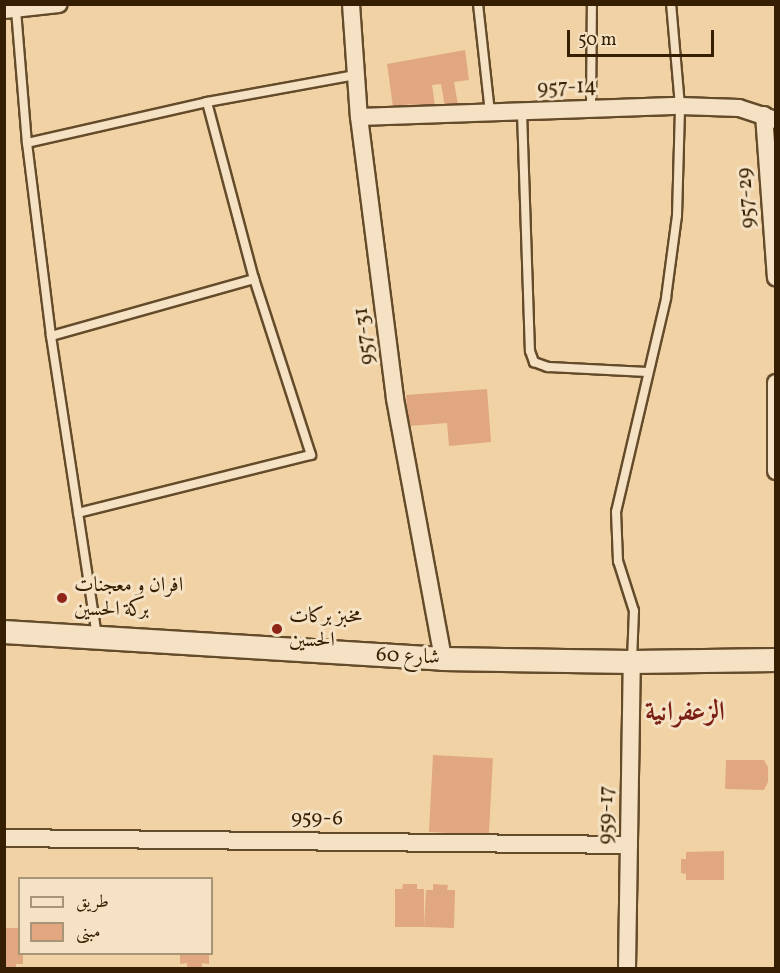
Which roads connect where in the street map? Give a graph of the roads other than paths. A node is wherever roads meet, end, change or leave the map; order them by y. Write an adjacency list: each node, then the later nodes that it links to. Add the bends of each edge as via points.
1 (59, 4): 6 (street)
2 (351, 4): 7 (street, 957-31)
3 (478, 4): 12 (lane)
4 (592, 4): 10 (lane)
5 (671, 4): 9 (lane)
6 (10, 10): 15 (lane)
7 (356, 75): 8 (lane); 13 (street, 957-31)
8 (207, 102): 15 (lane); 17 (lane)
9 (680, 106): 10 (street, 957-14); 14 (street, 957-14, via 739,108); 19 (lane, via 677,216 666,298)
10 (591, 110): 11 (street, 957-14)
11 (522, 112): 12 (street, 957-14); 19 (lane, via 530,351 534,362 548,367)
12 (490, 113): 13 (street, 957-14)
13 (359, 117): 25 (street, 957-31, via 395,399)
14 (770, 117): 16 (street, 957-29)
15 (27, 143): 18 (lane)
16 (776, 278)
17 (254, 279): 18 (lane); 22 (lane, via 311,454)
18 (51, 336): 22 (lane)
19 (648, 372): 27 (lane, via 616,512 618,561 634,611)
20 (776, 383): 21 (street)
21 (775, 462)
22 (78, 513): 24 (lane)
23 (4, 632): 24 (street, شارع 60)
24 (97, 639): 25 (street, شارع 60)
25 (443, 659): 27 (street, شارع 60)
26 (776, 660): 27 (street, شارع 60)
27 (632, 662): 29 (street, 959-17)
28 (4, 838): 29 (street, 959-6)
29 (629, 845): 30 (street, 959-17)
30 (627, 969)

